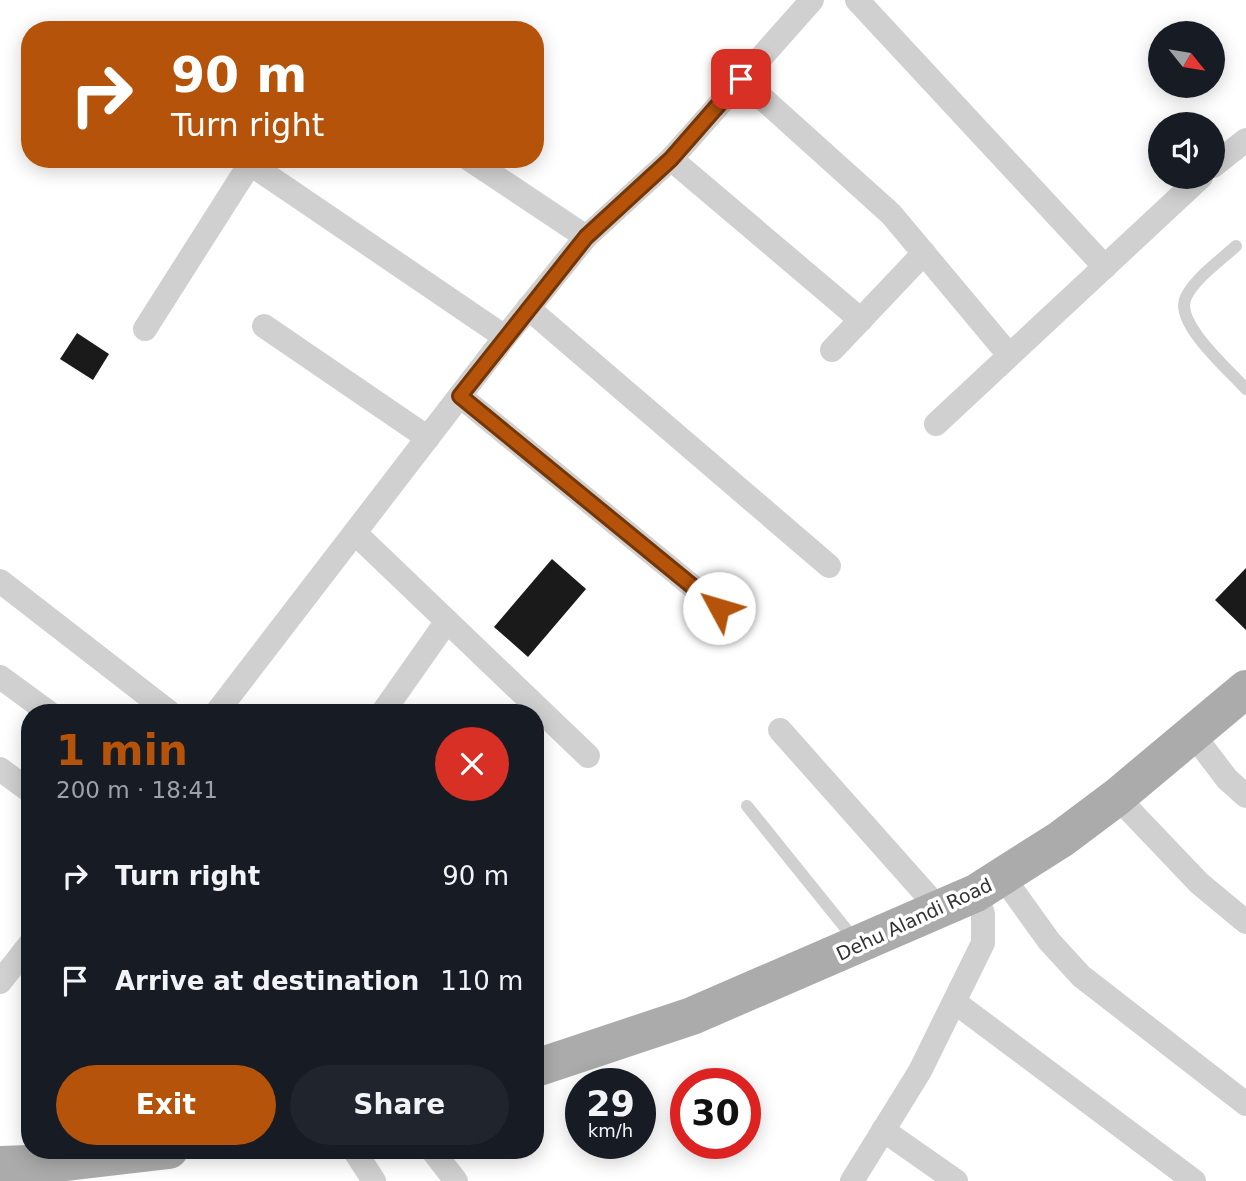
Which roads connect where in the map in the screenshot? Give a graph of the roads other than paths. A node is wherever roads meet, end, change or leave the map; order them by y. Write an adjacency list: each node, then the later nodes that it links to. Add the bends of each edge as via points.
1 (812, 0): 3 (street)
2 (857, 0): 14 (street)
3 (741, 79): 6 (street); 13 (street, via 861,184)
4 (1246, 140): 5 (street)
5 (1225, 157)
6 (671, 159): 11 (street); 16 (street)
7 (244, 168): 18 (street)
8 (258, 168): 19 (street)
9 (482, 168): 11 (street)
10 (1188, 189): 14 (street)
11 (586, 237): 15 (street)
12 (1236, 246): 22 (lane, via 1186,295 1182,307 1187,323)
13 (924, 253): 16 (street); 21 (street)
14 (1105, 267): 21 (street)
15 (528, 308): 19 (street); 27 (street)
16 (861, 320): 20 (street)
17 (264, 326): 25 (street)
18 (145, 329)
19 (505, 337): 23 (street)
20 (832, 350)
21 (1009, 355): 24 (street)
22 (1246, 389)
23 (460, 396): 25 (street); 29 (street)
24 (936, 424)
25 (428, 438): 26 (street)
26 (355, 533): 30 (street); 35 (street)
27 (829, 566)
28 (0, 581): 34 (street)
29 (719, 608)
30 (447, 621): 36 (street); 37 (street)
31 (0, 677): 33 (street)
32 (1241, 703): 40 (main road, Dehu Alandi Road)
33 (37, 704)
34 (159, 704)
35 (223, 704)
36 (389, 704)
37 (534, 704)
38 (544, 714): 41 (street)
39 (780, 730): 48 (street)
40 (1192, 733): 44 (street); 45 (main road, Dehu Alandi Road)
41 (588, 756)
42 (0, 769): 43 (street)
43 (21, 784)
44 (1246, 796)
45 (1117, 797): 47 (main road, Dehu Alandi Road); 49 (street, via 1199,883)
46 (747, 806): 50 (lane)
47 (989, 885): 48 (main road, Dehu Alandi Road); 53 (street, via 983,943); 55 (street, via 1081,976)
48 (940, 910): 50 (main road, Dehu Alandi Road)
49 (1246, 922)
50 (859, 946): 54 (main road, Dehu Alandi Road, via 692,1016)
51 (21, 955): 52 (street)
52 (0, 982)
53 (956, 1003): 56 (street); 66 (street)
54 (544, 1065)
55 (1246, 1104)
56 (883, 1130): 64 (street); 65 (street)
57 (103, 1159): 61 (main road)
58 (360, 1159): 62 (street)
59 (439, 1159): 63 (street)
60 (0, 1165): 61 (main road)
61 (59, 1165)
62 (374, 1181)
63 (456, 1181)
64 (852, 1181)
65 (956, 1181)
66 (1194, 1181)

